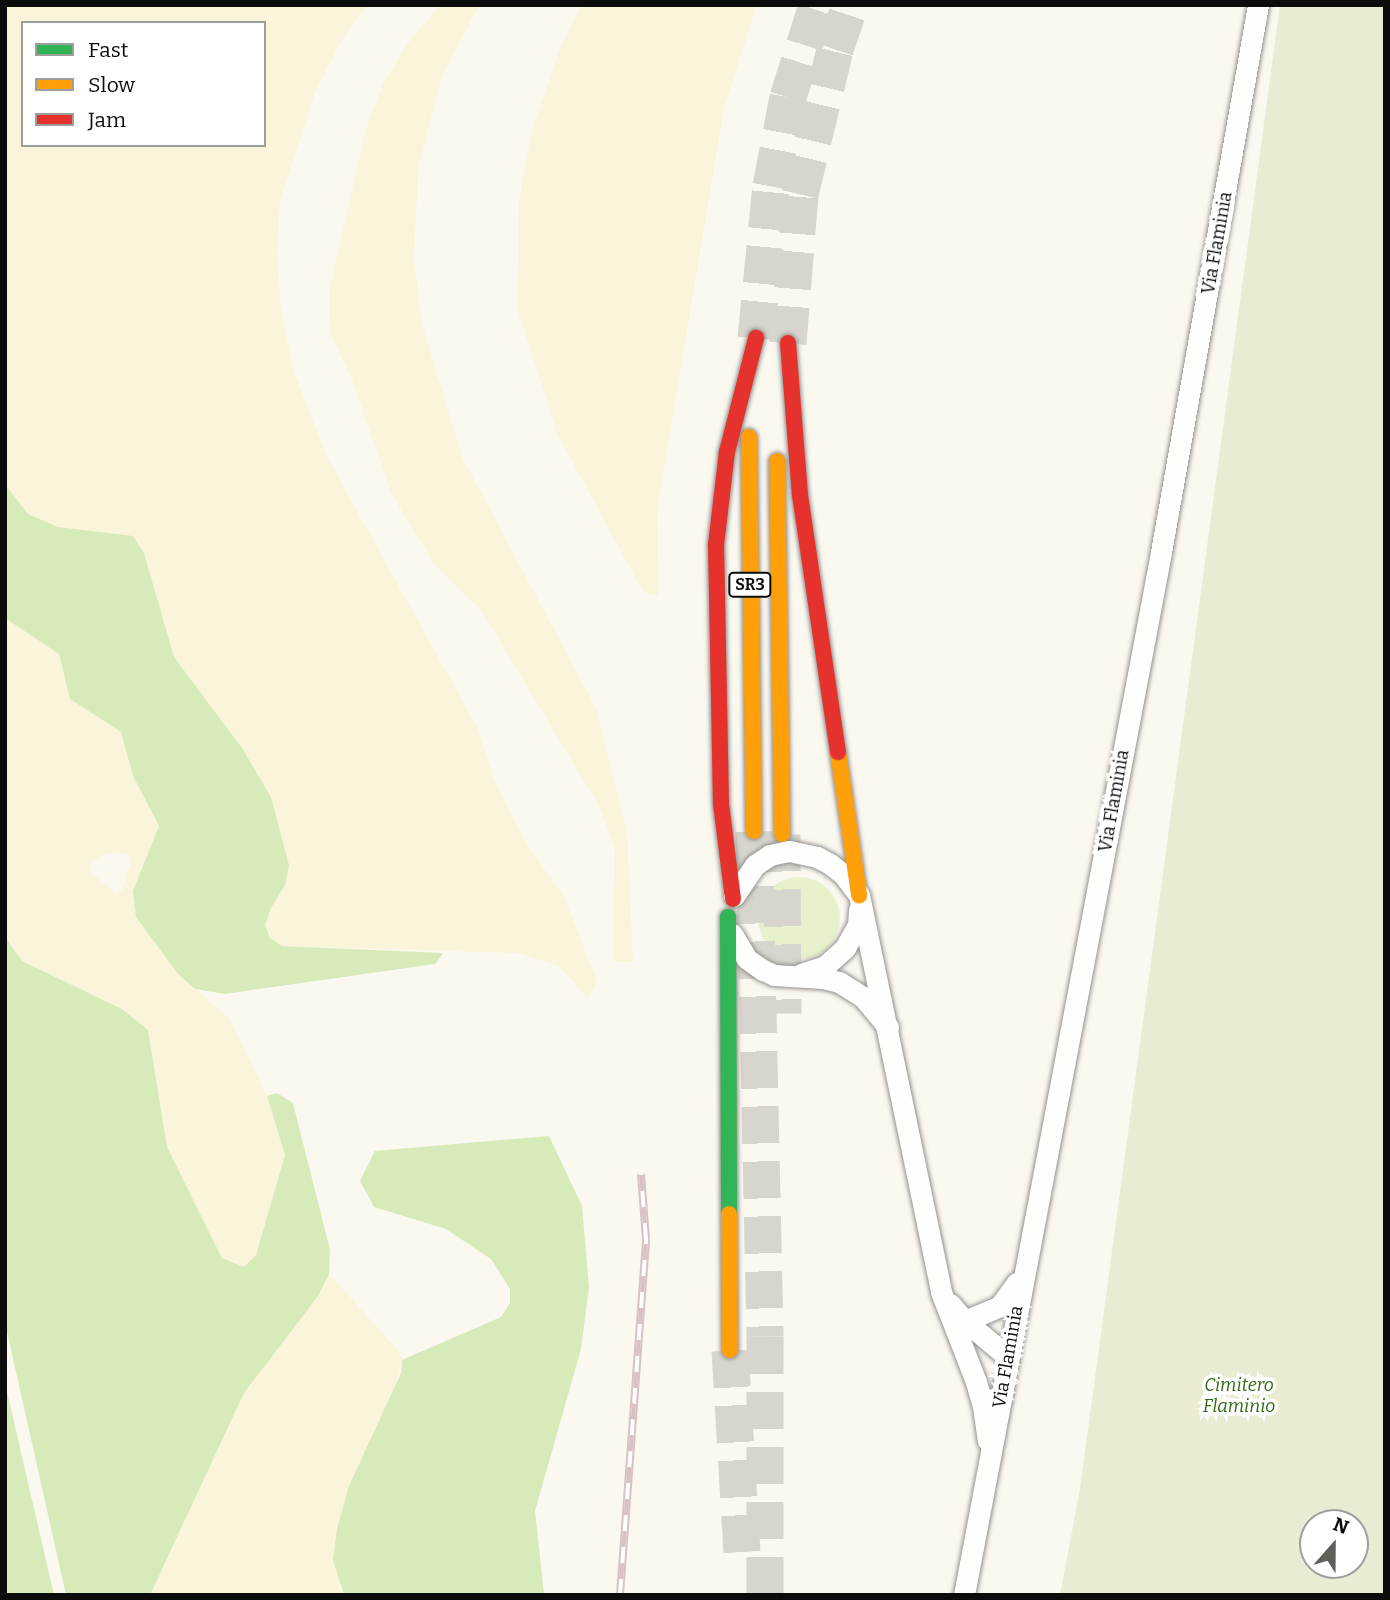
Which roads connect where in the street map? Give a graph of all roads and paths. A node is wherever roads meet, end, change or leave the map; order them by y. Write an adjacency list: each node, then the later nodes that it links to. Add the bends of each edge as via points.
1 (1258, 5): 8 (street, Via Flaminia, via 1077,1009)
2 (754, 831): 5 (highway, SR3, via 748,463 756,338 727,452 716,545 721,804)
3 (782, 834): 4 (highway, SR3, via 777,441 788,343 800,495)
4 (859, 895): 5 (street, via 830,864 789,851 770,855 755,865); 6 (street, via 858,925 845,948 825,966); 7 (street)
5 (730, 908): 6 (street, via 736,945 747,959 774,975); 12 (highway)
6 (795, 975): 7 (street, via 823,978 852,989)
7 (887, 1027): 9 (street)
8 (1023, 1268): 10 (street, via 1000,1306); 13 (street, Via Flaminia)
9 (941, 1292): 10 (street); 11 (street)
10 (965, 1321): 13 (street)
11 (960, 1343): 13 (street, via 989,1367); 14 (street, via 984,1406)
12 (730, 1350)
13 (1007, 1366): 14 (street, Via Flaminia)
14 (991, 1452): 15 (street, Via Flaminia)
15 (964, 1595)

